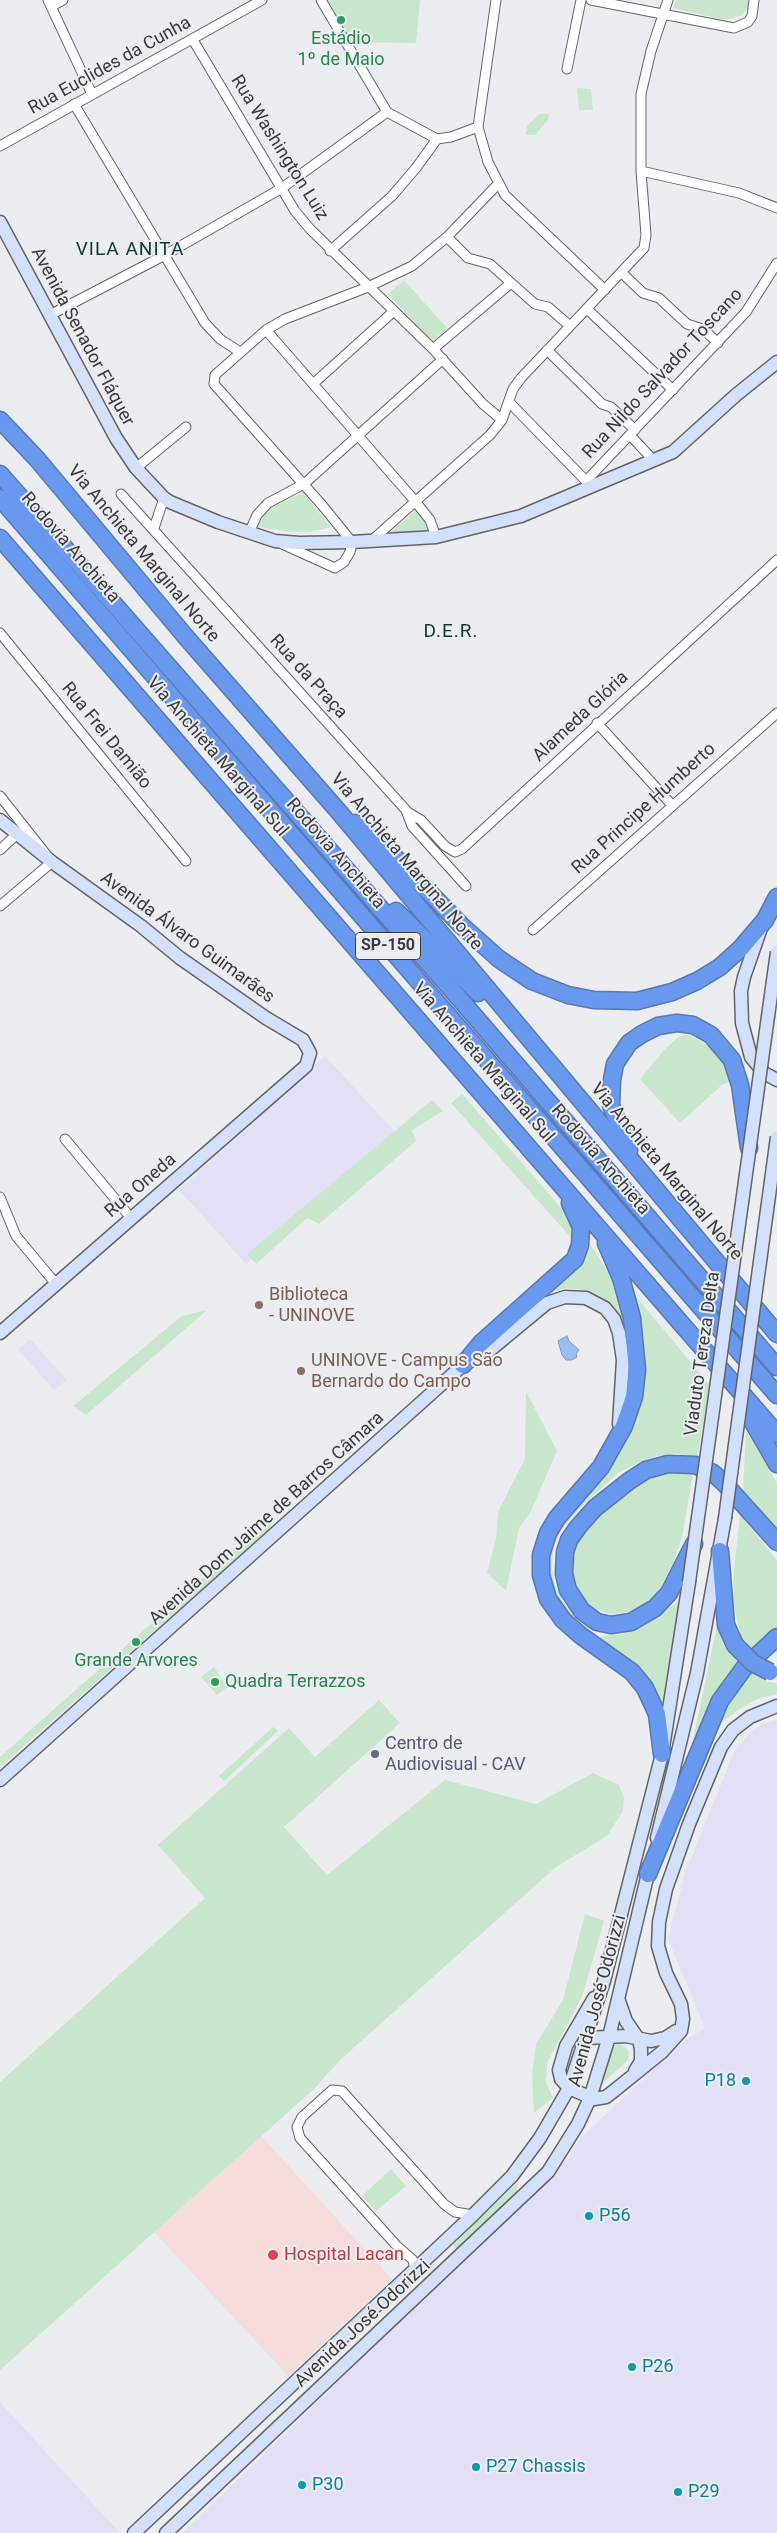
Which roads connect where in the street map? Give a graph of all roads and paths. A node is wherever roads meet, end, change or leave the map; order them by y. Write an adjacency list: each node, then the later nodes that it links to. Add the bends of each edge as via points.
1 (63, 0): 9 (street)
2 (262, 0): 11 (street, Rua Euclides da Cunha)
3 (322, 0): 15 (street)
4 (496, 0): 16 (street)
5 (581, 0): 12 (street)
6 (591, 0): 10 (street)
7 (668, 0): 10 (street)
8 (754, 0): 10 (street, via 754,10 748,22 734,28)
9 (50, 3): 13 (street)
10 (662, 13): 19 (street, via 641,94)
11 (193, 40): 13 (street, Rua Euclides da Cunha); 21 (street, Rua Washington Luiz)
12 (567, 69)
13 (92, 94): 14 (street, Rua Euclides da Cunha)
14 (74, 104): 18 (street, Rua Euclides da Cunha); 26 (street)
15 (387, 112): 17 (street); 21 (street)
16 (478, 127): 17 (street); 20 (street)
17 (437, 139): 25 (street, via 392,196)
18 (0, 146)
19 (641, 170): 22 (street, via 739,193); 28 (street, via 646,242 640,255)
20 (498, 184): 24 (street); 31 (street, via 513,204)
21 (282, 188): 25 (street, Rua Washington Luiz, via 305,223); 26 (street)
22 (777, 208)
23 (0, 222): 34 (main road, Avenida Senador Fláquer)
24 (447, 237): 29 (street, via 468,258 490,264); 30 (street, via 412,266)
25 (330, 251): 30 (street, Rua Washington Luiz)
26 (165, 254): 34 (street); 40 (street, via 211,331)
27 (777, 263): 37 (street, Rua Nildo Salvador Toscano, via 746,312)
28 (622, 273): 31 (street); 37 (street, via 643,293 659,298 687,324 703,329)
29 (511, 283): 35 (street, via 535,304 548,307); 38 (street)
30 (368, 287): 33 (street, Rua Washington Luiz); 36 (street)
31 (605, 290): 32 (street)
32 (587, 309): 35 (street); 44 (street)
33 (394, 311): 38 (street, Rua Washington Luiz); 43 (street)
34 (50, 315): 52 (main road, Avenida Senador Fláquer, via 116,438)
35 (570, 326): 39 (street)
36 (266, 330): 40 (street); 43 (street)
37 (718, 343): 44 (street, Rua Nildo Salvador Toscano)
38 (433, 349): 41 (street, Rua Washington Luiz)
39 (547, 350): 45 (street, via 521,378); 50 (street, via 602,404 611,407)
40 (240, 352): 54 (street, via 215,375 214,384)
41 (443, 360): 47 (street, Rua Washington Luiz); 49 (street)
42 (777, 362): 51 (main road, via 686,442)
43 (313, 384): 49 (street)
44 (672, 390): 50 (street, Rua Nildo Salvador Toscano)
45 (509, 402): 47 (street); 55 (street)
46 (0, 420): 75 (highway, Via Anchieta Marginal Norte / SP-150)
47 (502, 420): 59 (street, via 490,435)
48 (186, 427): 52 (street)
49 (358, 433): 54 (street); 59 (street)
50 (632, 433): 51 (street); 55 (street, Rua Nildo Salvador Toscano)
51 (654, 461): 55 (main road)
52 (136, 468): 58 (main road, Avenida Senador Fláquer)
53 (0, 474): 71 (highway, Rodovia Anchieta / SP-150)
54 (304, 484): 61 (street, via 268,503 257,515); 65 (street)
55 (589, 484): 62 (main road, via 521,516)
56 (121, 494): 60 (street, Rua da Praça)
57 (0, 498): 104 (highway, Rodovia Anchieta / SP-150)
58 (164, 498): 60 (street); 61 (main road)
59 (415, 501): 62 (street, via 430,520); 66 (street)
60 (154, 528): 74 (street, Rua da Praça)
61 (250, 533): 64 (main road)
62 (436, 537): 66 (main road)
63 (0, 538): 93 (highway, Via Anchieta Marginal Sul / SP-150)
64 (275, 541): 65 (main road, via 299,544); 65 (street, via 335,568 344,562)
65 (352, 542): 66 (main road)
66 (370, 542)
67 (777, 560): 70 (street, Alameda Glória)
68 (0, 633): 79 (street, Rua Frei Damião)
69 (777, 713): 73 (street, Rua Principe Humberto)
70 (597, 724): 73 (street); 74 (street, Alameda Glória, via 460,851 455,852 445,846 421,820)
71 (260, 772): 87 (highway, via 312,818 379,894); 102 (highway, Rodovia Anchieta / SP-150)
72 (0, 796): 80 (street, Avenida Álvaro Guimarães)
73 (672, 805): 85 (street, Rua Principe Humberto)
74 (406, 810): 81 (street, Rua da Praça, via 412,826)
75 (339, 812): 84 (highway, via 376,838 499,959 532,981 568,995 617,1001 672,992 720,966); 87 (highway, Via Anchieta Marginal Norte / SP-150)
76 (0, 820): 77 (main road, Avenida Álvaro Guimarães)
77 (17, 834): 78 (street); 80 (main road, Avenida Álvaro Guimarães)
78 (0, 850)
79 (186, 860)
80 (52, 862): 83 (street); 88 (main road, Avenida Álvaro Guimarães, via 180,958 303,1040 310,1053)
81 (466, 886)
82 (777, 897): 84 (highway)
83 (0, 906)
84 (765, 920): 89 (main road, via 747,964 741,1010 751,1057 764,1073)
85 (533, 930)
86 (777, 952): 92 (main road, Viaduto Tereza Delta, bridge)
87 (550, 1065): 94 (highway, Via Anchieta Marginal Norte / SP-150)
88 (306, 1066): 96 (main road, Rua Oneda)
89 (777, 1080)
90 (777, 1137): 110 (main road, bridge)
91 (66, 1139): 96 (street)
92 (749, 1150): 94 (highway, via 739,1079 723,1046 702,1029 685,1024 667,1024 629,1043 613,1072 611,1105 616,1123); 109 (main road, Viaduto Tereza Delta, bridge)
93 (545, 1166): 97 (highway, Via Anchieta Marginal Sul / SP-150); 101 (highway, via 580,1222 581,1242 577,1256 481,1343)
94 (640, 1172): 100 (highway, Via Anchieta Marginal Norte / SP-150)
95 (0, 1197): 98 (street, via 16,1236)
96 (131, 1218): 98 (main road, Rua Oneda)
97 (601, 1229): 103 (highway, Via Anchieta Marginal Sul / SP-150); 106 (highway, via 626,1293 637,1352 634,1397)
98 (56, 1284): 99 (main road, Rua Oneda)
99 (0, 1333)
100 (777, 1334)
101 (463, 1365): 106 (main road, Avenida Dom Jaime de Barros Câmara, via 488,1351 552,1300 580,1297 599,1304 614,1319 621,1342 622,1395); 118 (main road, Avenida Dom Jaime de Barros Câmara)
102 (777, 1367)
103 (721, 1369): 105 (highway, Via Anchieta Marginal Sul / SP-150); 107 (highway)
104 (777, 1395)
105 (777, 1434)
106 (617, 1442): 114 (highway, via 592,1479 557,1518 548,1533 542,1556 541,1575 548,1599 563,1620)
107 (777, 1464)
108 (777, 1542): 112 (highway, via 724,1482 707,1470 675,1463 639,1474 585,1519 568,1540 564,1552 565,1582 576,1604 597,1622)
109 (694, 1544): 111 (main road, Viaduto Tereza Delta, bridge); 112 (highway, via 671,1590 650,1612)
110 (720, 1551): 115 (highway, bridge, via 726,1625 735,1645 753,1663); 119 (main road, Avenida José Odorizzi, via 688,1712)
111 (688, 1582): 117 (main road, Avenida José Odorizzi)
112 (620, 1625): 114 (highway)
113 (777, 1638): 119 (highway, via 744,1668 720,1701)
114 (585, 1639): 117 (highway, via 632,1672 645,1688 657,1714)
115 (774, 1673)
116 (777, 1706): 122 (main road, via 750,1717 733,1730 721,1747 666,1889 658,1946 681,2004)
117 (662, 1754): 120 (main road, Avenida José Odorizzi)
118 (0, 1780)
119 (648, 1874): 121 (main road, Avenida José Odorizzi)
120 (604, 1981): 124 (main road, Avenida José Odorizzi); 127 (main road, via 560,2060 561,2079)
121 (619, 1999): 123 (main road, Avenida José Odorizzi); 125 (main road, via 626,2021)
122 (682, 2027): 125 (main road, via 660,2040); 126 (main road, via 675,2039)
123 (609, 2037): 124 (main road); 125 (main road, via 626,2036); 128 (main road, Avenida José Odorizzi)
124 (587, 2038): 127 (main road, Avenida José Odorizzi)
125 (639, 2040): 126 (main road, via 642,2056)
126 (634, 2073): 128 (main road, via 606,2097)
127 (570, 2088): 128 (main road); 129 (main road, Avenida José Odorizzi, via 512,2176)
128 (590, 2098): 132 (main road, Avenida José Odorizzi, via 546,2174)
129 (473, 2215): 130 (main road, Avenida José Odorizzi); 130 (street, via 455,2212 444,2204 342,2091 332,2090 302,2117 297,2128 300,2138 413,2260)
130 (415, 2270): 131 (main road, Avenida José Odorizzi)
131 (134, 2533)
132 (166, 2533)

